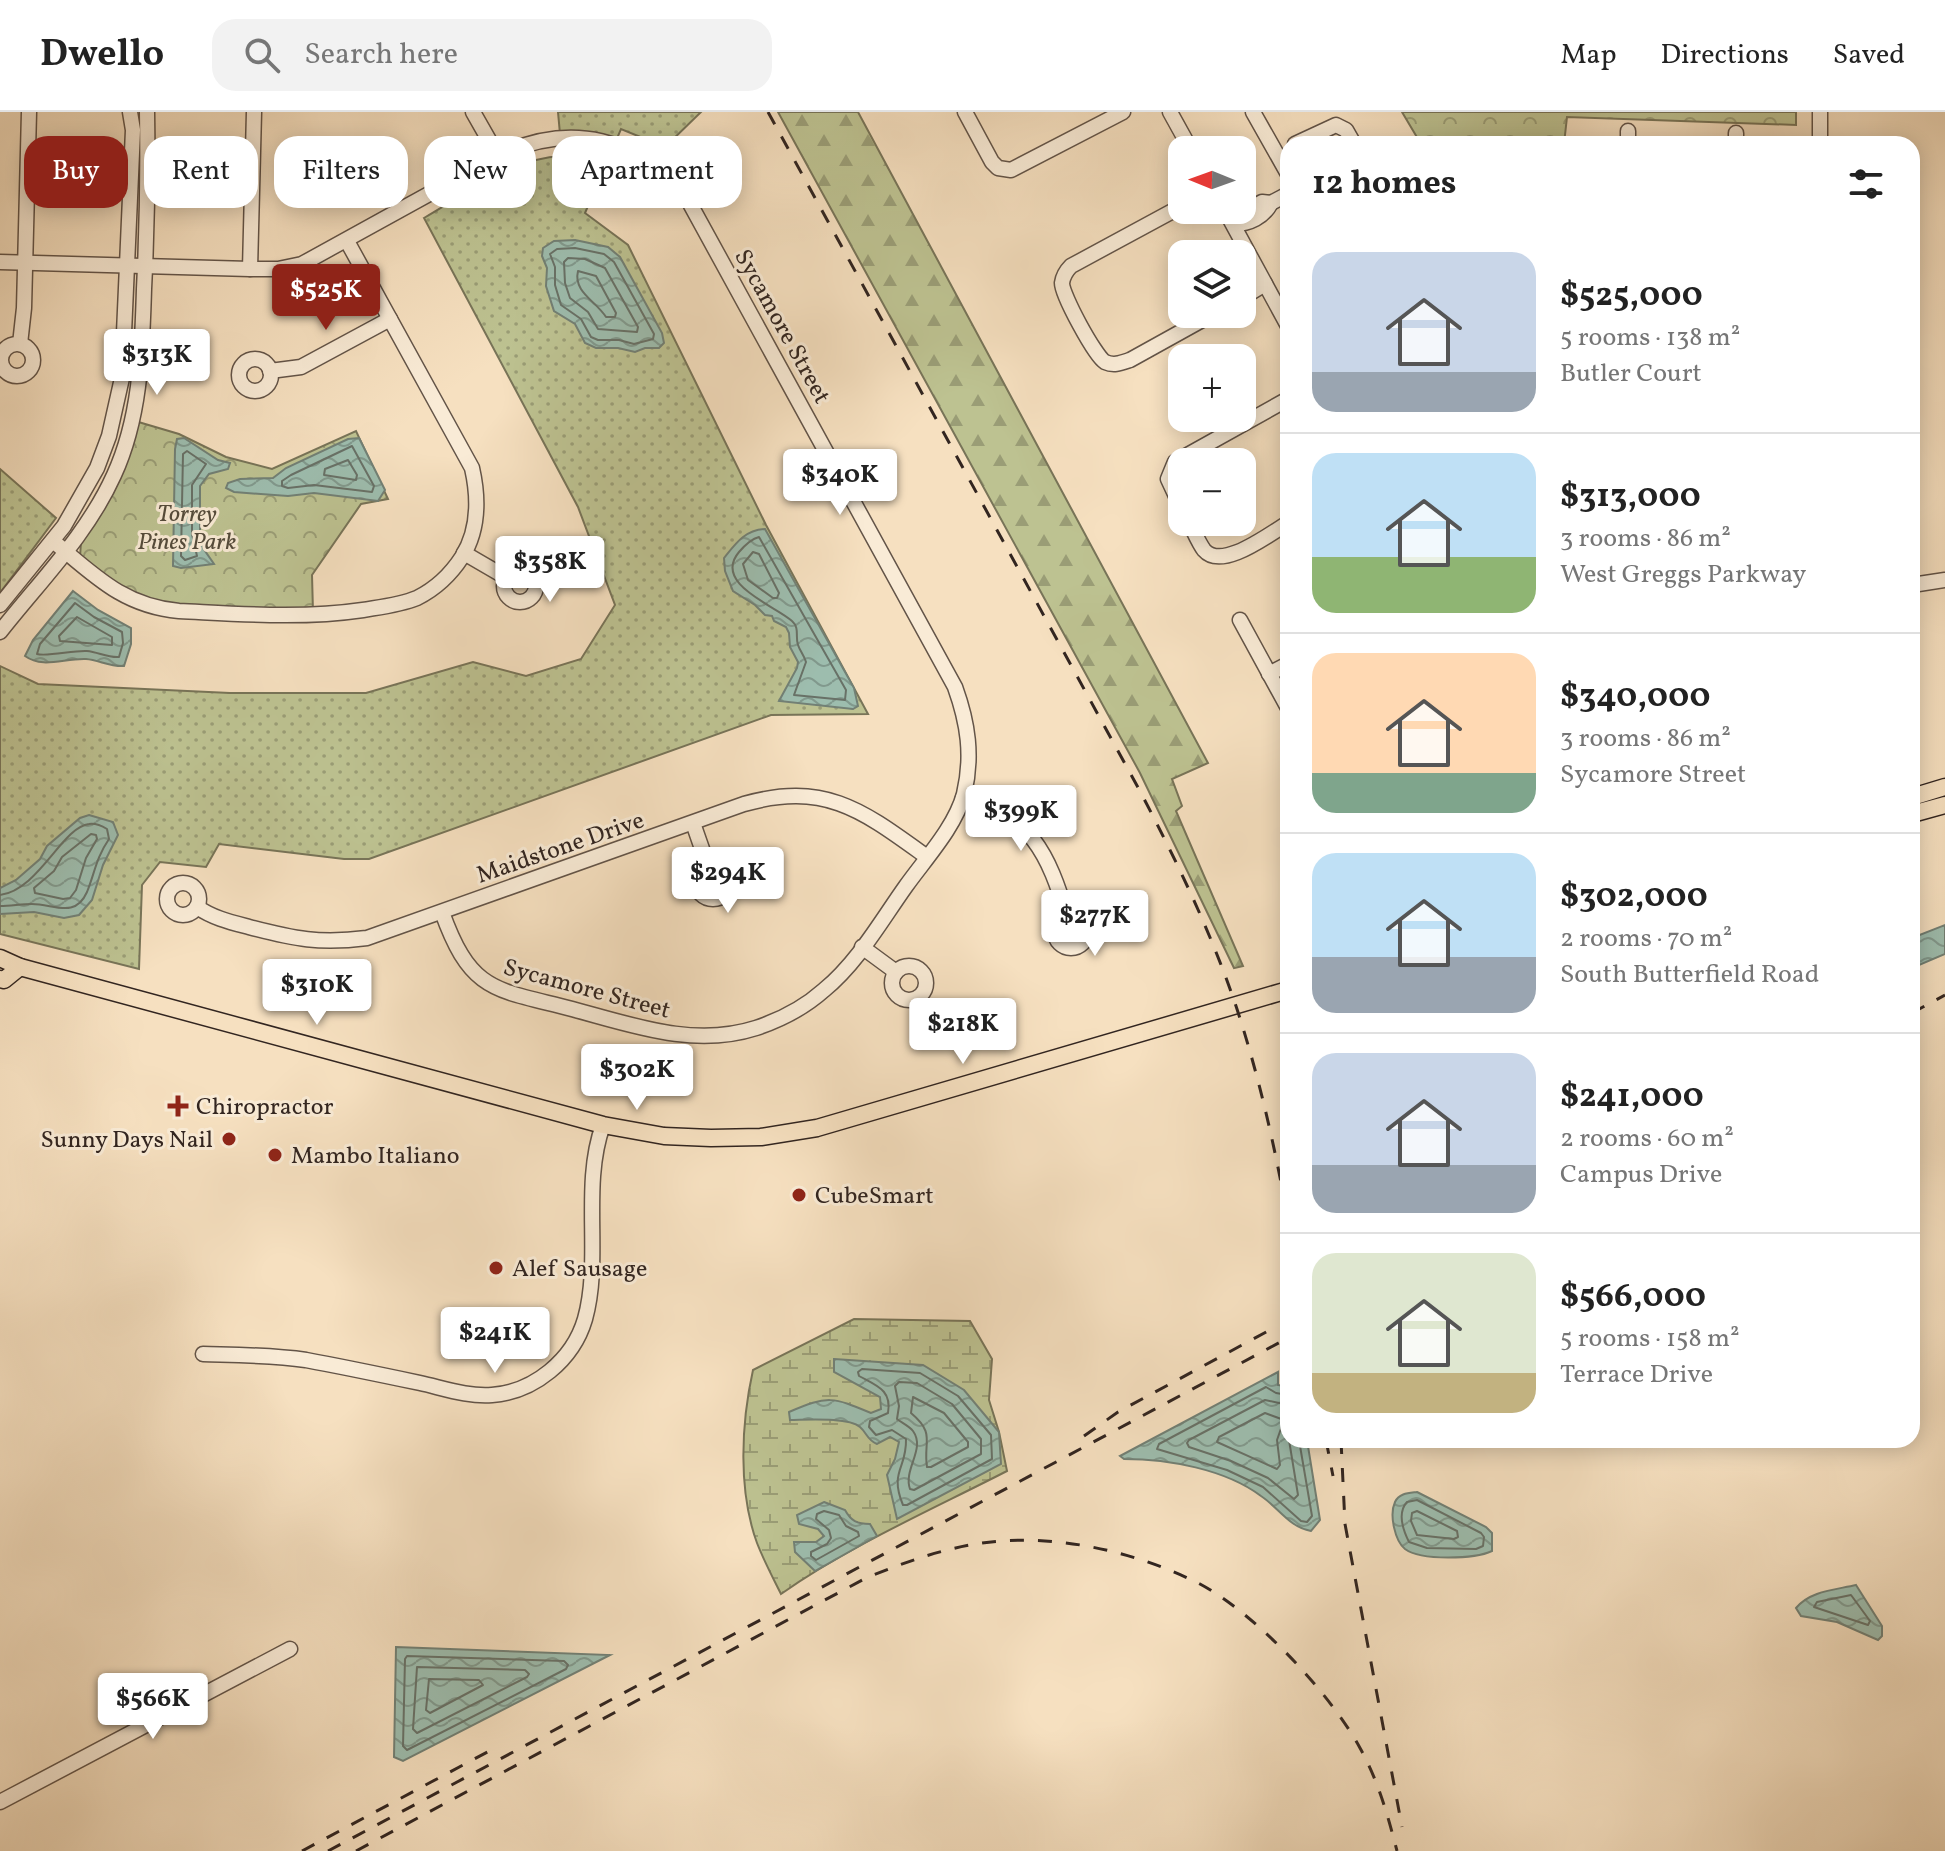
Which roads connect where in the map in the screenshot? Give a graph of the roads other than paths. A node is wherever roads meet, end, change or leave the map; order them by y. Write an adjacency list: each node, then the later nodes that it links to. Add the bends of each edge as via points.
1 (29, 112): 25 (street)
2 (130, 112): 26 (street)
3 (147, 112): 26 (street)
4 (254, 112): 27 (street)
5 (473, 112): 11 (street)
6 (965, 112): 7 (street, via 992,162 1011,170)
7 (1123, 112)
8 (1170, 112): 12 (street)
9 (1253, 112): 17 (street)
10 (1820, 112): 15 (street)
11 (487, 136)
12 (1183, 136)
13 (1311, 136): 14 (street, via 1332,125 1341,126)
14 (1348, 136)
15 (1820, 136)
16 (536, 141): 53 (street, Sycamore Street, via 582,137 607,142 647,160 688,200 955,687 969,733)
17 (1280, 148)
18 (424, 198): 23 (street, Sycamore Street)
19 (1280, 198): 21 (street)
20 (1168, 214): 32 (street, via 1071,266 1062,286 1097,354 1107,363 1120,364)
21 (1256, 217)
22 (1234, 224): 28 (street)
23 (347, 241): 27 (street, Sycamore Street, via 302,264); 31 (street)
24 (0, 262): 25 (street, Sycamore Street)
25 (25, 263): 26 (street, Sycamore Street); 33 (street)
26 (136, 266): 27 (street, Sycamore Street); 39 (street, via 109,436 82,497); 40 (street, via 138,397 115,474)
27 (250, 269)
28 (1265, 284): 29 (street); 30 (street)
29 (1256, 289)
30 (1280, 311)
31 (390, 319): 34 (street, via 301,367); 41 (street, via 472,468 476,521)
32 (1187, 328)
33 (20, 344)
34 (270, 371)
35 (1280, 403): 36 (street)
36 (1200, 448)
37 (1280, 527): 38 (street, via 1229,556 1205,550)
38 (1197, 536)
39 (53, 541): 40 (street); 45 (street)
40 (67, 553): 41 (street, via 108,587 155,609 307,616 417,598 437,585); 47 (street)
41 (464, 553): 42 (street)
42 (507, 578)
43 (1945, 580): 44 (street)
44 (1920, 584)
45 (0, 605)
46 (1240, 620): 49 (street)
47 (3, 623)
48 (1280, 668): 49 (street)
49 (1269, 674): 50 (street)
50 (1280, 694)
51 (1945, 787): 52 (main road)
52 (1920, 795)
53 (963, 798): 57 (street, Sycamore Street); 61 (street, via 993,807 1027,831 1051,866)
54 (1945, 805): 55 (main road)
55 (1920, 812)
56 (693, 823): 57 (street, Maidstone Drive, via 764,799 809,796 855,808); 58 (street); 60 (street, Maidstone Drive)
57 (927, 857): 62 (street, Sycamore Street)
58 (708, 866)
59 (197, 907): 60 (street, Maidstone Drive, via 212,917 282,936 334,942 367,938)
60 (442, 912): 62 (street, Sycamore Street, via 461,958 503,992 673,1034 740,1032 780,1019 822,992)
61 (1067, 916)
62 (862, 947): 65 (street)
63 (0, 958): 64 (main road)
64 (20, 967): 66 (main road); 68 (main road)
65 (896, 972)
66 (0, 979)
67 (1280, 992): 68 (main road, via 817,1128 761,1137 703,1138)
68 (603, 1125): 69 (street, via 594,1154 586,1317 564,1356 541,1379 484,1395 303,1360)
69 (203, 1354)
70 (290, 1649): 71 (street)
71 (0, 1802)

